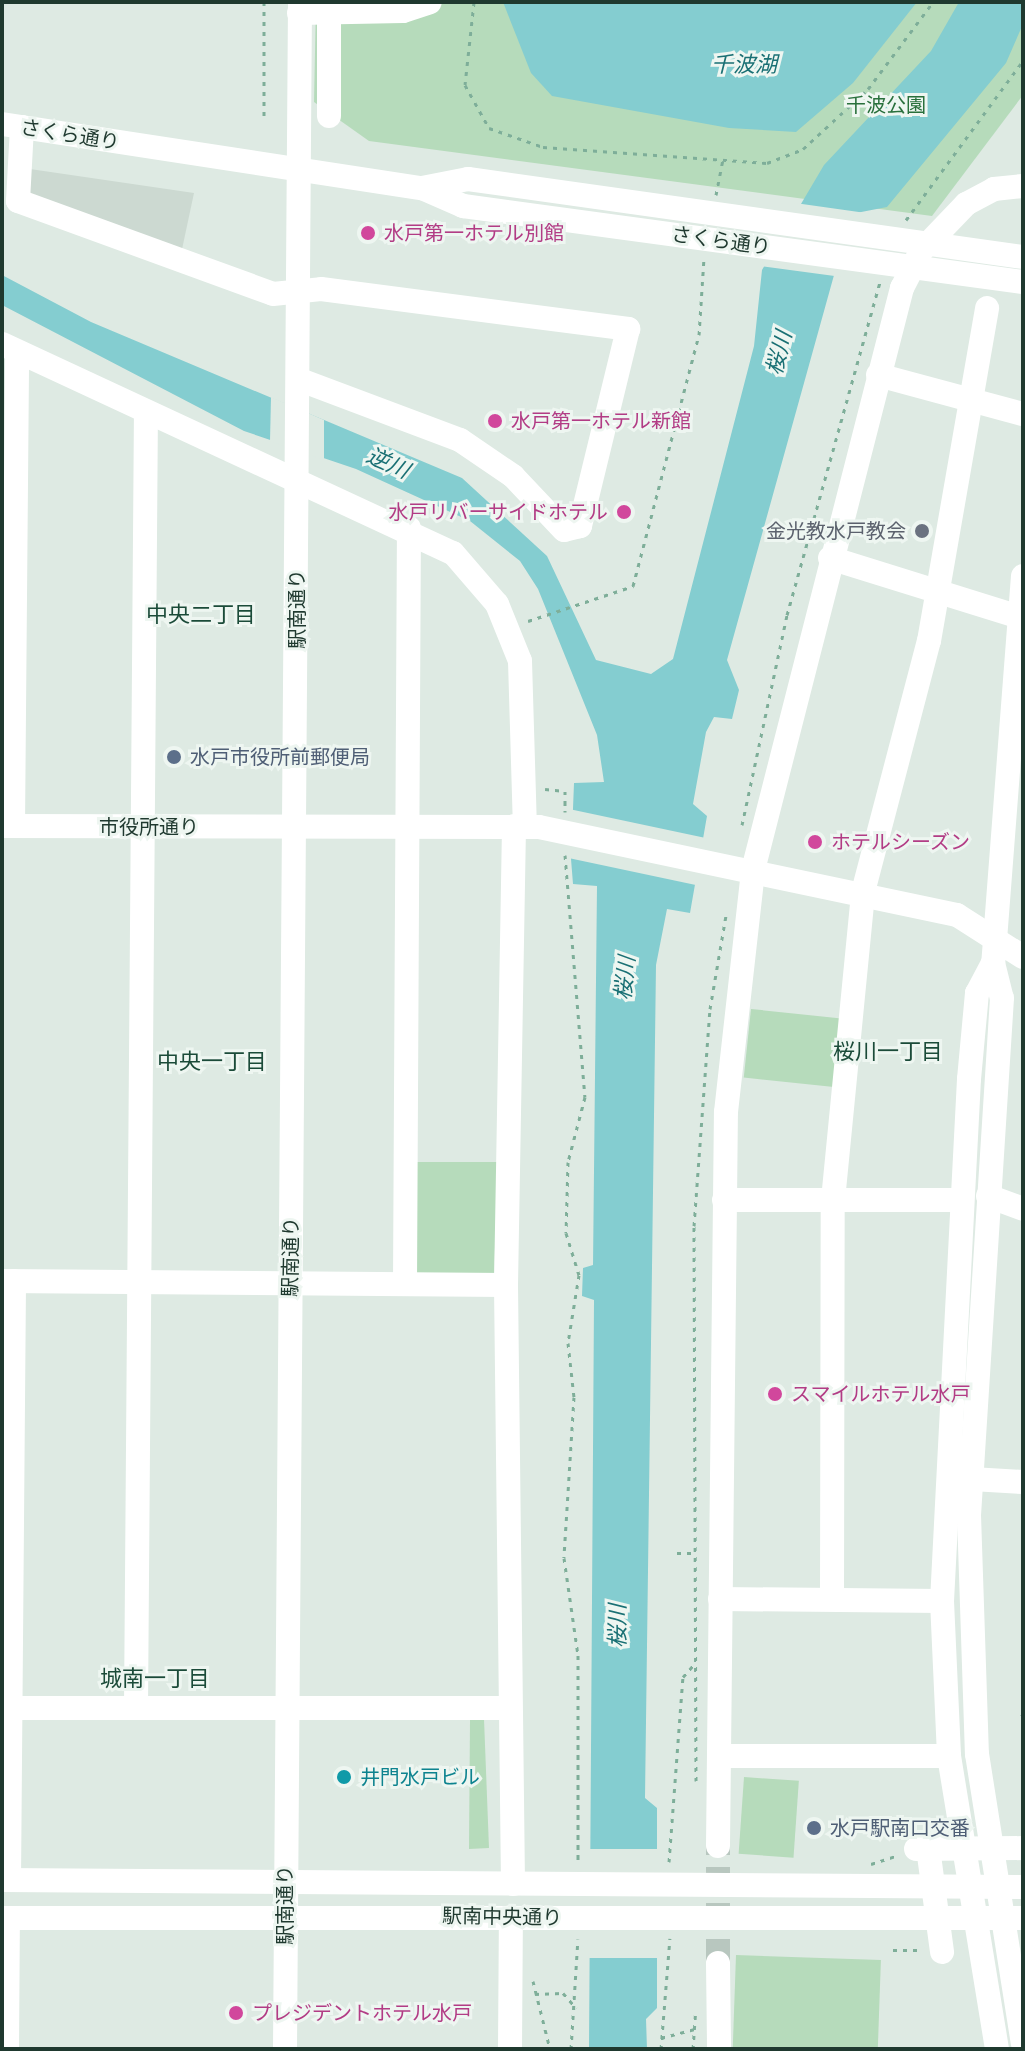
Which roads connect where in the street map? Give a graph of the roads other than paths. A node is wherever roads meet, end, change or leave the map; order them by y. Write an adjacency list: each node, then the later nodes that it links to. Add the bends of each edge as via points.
1 (430, 2): 3 (street)
2 (300, 7): 3 (street); 6 (street)
3 (329, 8): 4 (street)
4 (329, 116)
5 (12, 126): 6 (street, さくら通り); 11 (street, via 18,201 273,294)
6 (299, 171): 8 (street, さくら通り); 11 (street)
7 (1023, 186): 14 (street, via 994,189 966,204 921,251)
8 (422, 188): 9 (street, さくら通り, via 468,179); 10 (street, さくら通り, via 463,206)
9 (1023, 257)
10 (1023, 282)
11 (296, 291): 15 (street); 15 (street, via 628,329 580,526 564,530 513,476 473,447)
12 (987, 308): 16 (street)
13 (9, 348): 17 (street); 26 (street)
14 (878, 375): 16 (street); 21 (street)
15 (298, 385): 19 (street, 駅南通り)
16 (968, 396): 18 (street); 23 (street)
17 (146, 412): 19 (street); 29 (street)
18 (1023, 414)
19 (298, 474): 20 (street); 30 (street, 駅南通り)
20 (409, 528): 27 (street); 28 (street, via 453,553 510,628 526,688)
21 (830, 558): 23 (street); 31 (street)
22 (1023, 576): 24 (street)
23 (937, 595): 24 (street); 32 (street)
24 (1021, 617): 25 (street)
25 (1017, 750): 33 (street)
26 (8, 826): 29 (street, 市役所通り)
27 (408, 826): 28 (street, 市役所通り); 30 (street, 市役所通り); 44 (street)
28 (519, 826): 31 (street, 市役所通り, via 558,825); 45 (street)
29 (142, 827): 30 (street, 市役所通り); 42 (street)
30 (295, 827): 43 (street, 駅南通り)
31 (753, 870): 32 (street, 市役所通り); 37 (street, via 729,1067)
32 (863, 892): 33 (street, 市役所通り, via 957,915); 38 (street)
33 (996, 938): 34 (street, 市役所通り); 35 (street)
34 (1023, 957)
35 (993, 963): 36 (street, via 1002,998); 39 (street, via 977,993)
36 (988, 1196): 40 (street); 47 (street)
37 (724, 1200): 38 (street); 49 (street)
38 (833, 1200): 39 (street); 50 (street)
39 (962, 1200): 46 (street)
40 (1023, 1209)
41 (8, 1281): 42 (street); 52 (street)
42 (139, 1282): 43 (street); 53 (street)
43 (291, 1283): 44 (street); 55 (street, 駅南通り)
44 (405, 1284): 45 (street)
45 (506, 1285): 54 (street)
46 (945, 1478): 47 (street); 51 (street)
47 (969, 1479): 48 (street); 65 (street, via 975,1730)
48 (1023, 1482)
49 (720, 1599): 50 (street); 56 (street)
50 (832, 1599): 51 (street)
51 (942, 1601): 57 (street)
52 (5, 1708): 53 (street); 61 (street)
53 (136, 1708): 55 (street)
54 (510, 1708): 55 (street); 62 (street)
55 (287, 1709): 60 (street, 駅南通り)
56 (719, 1756): 57 (street); 58 (street)
57 (949, 1756): 64 (street)
58 (718, 1846)
59 (1023, 1848): 71 (street, via 922,1849 936,1951 959,1959)
60 (285, 1879): 61 (street, 駅南中央通り); 62 (street, 駅南中央通り); 66 (street, 駅南通り)
61 (6, 1880)
62 (513, 1884): 64 (street, 駅南中央通り)
63 (1023, 1887): 65 (street, 駅南中央通り)
64 (970, 1892): 65 (street, 駅南中央通り); 70 (street)
65 (997, 1892): 69 (street)
66 (285, 1916): 67 (street, 駅南中央通り); 68 (street, 駅南中央通り); 76 (street, 駅南通り)
67 (511, 1917): 70 (street, 駅南中央通り); 77 (street)
68 (5, 1918): 75 (street)
69 (1013, 1919): 70 (street, 駅南中央通り); 73 (street)
70 (976, 1922): 79 (street)
71 (1023, 1958)
72 (718, 1963): 78 (street)
73 (1020, 2010): 74 (street)
74 (1023, 2043)
75 (7, 2049)
76 (285, 2049)
77 (510, 2049)
78 (719, 2049)
79 (997, 2049)

